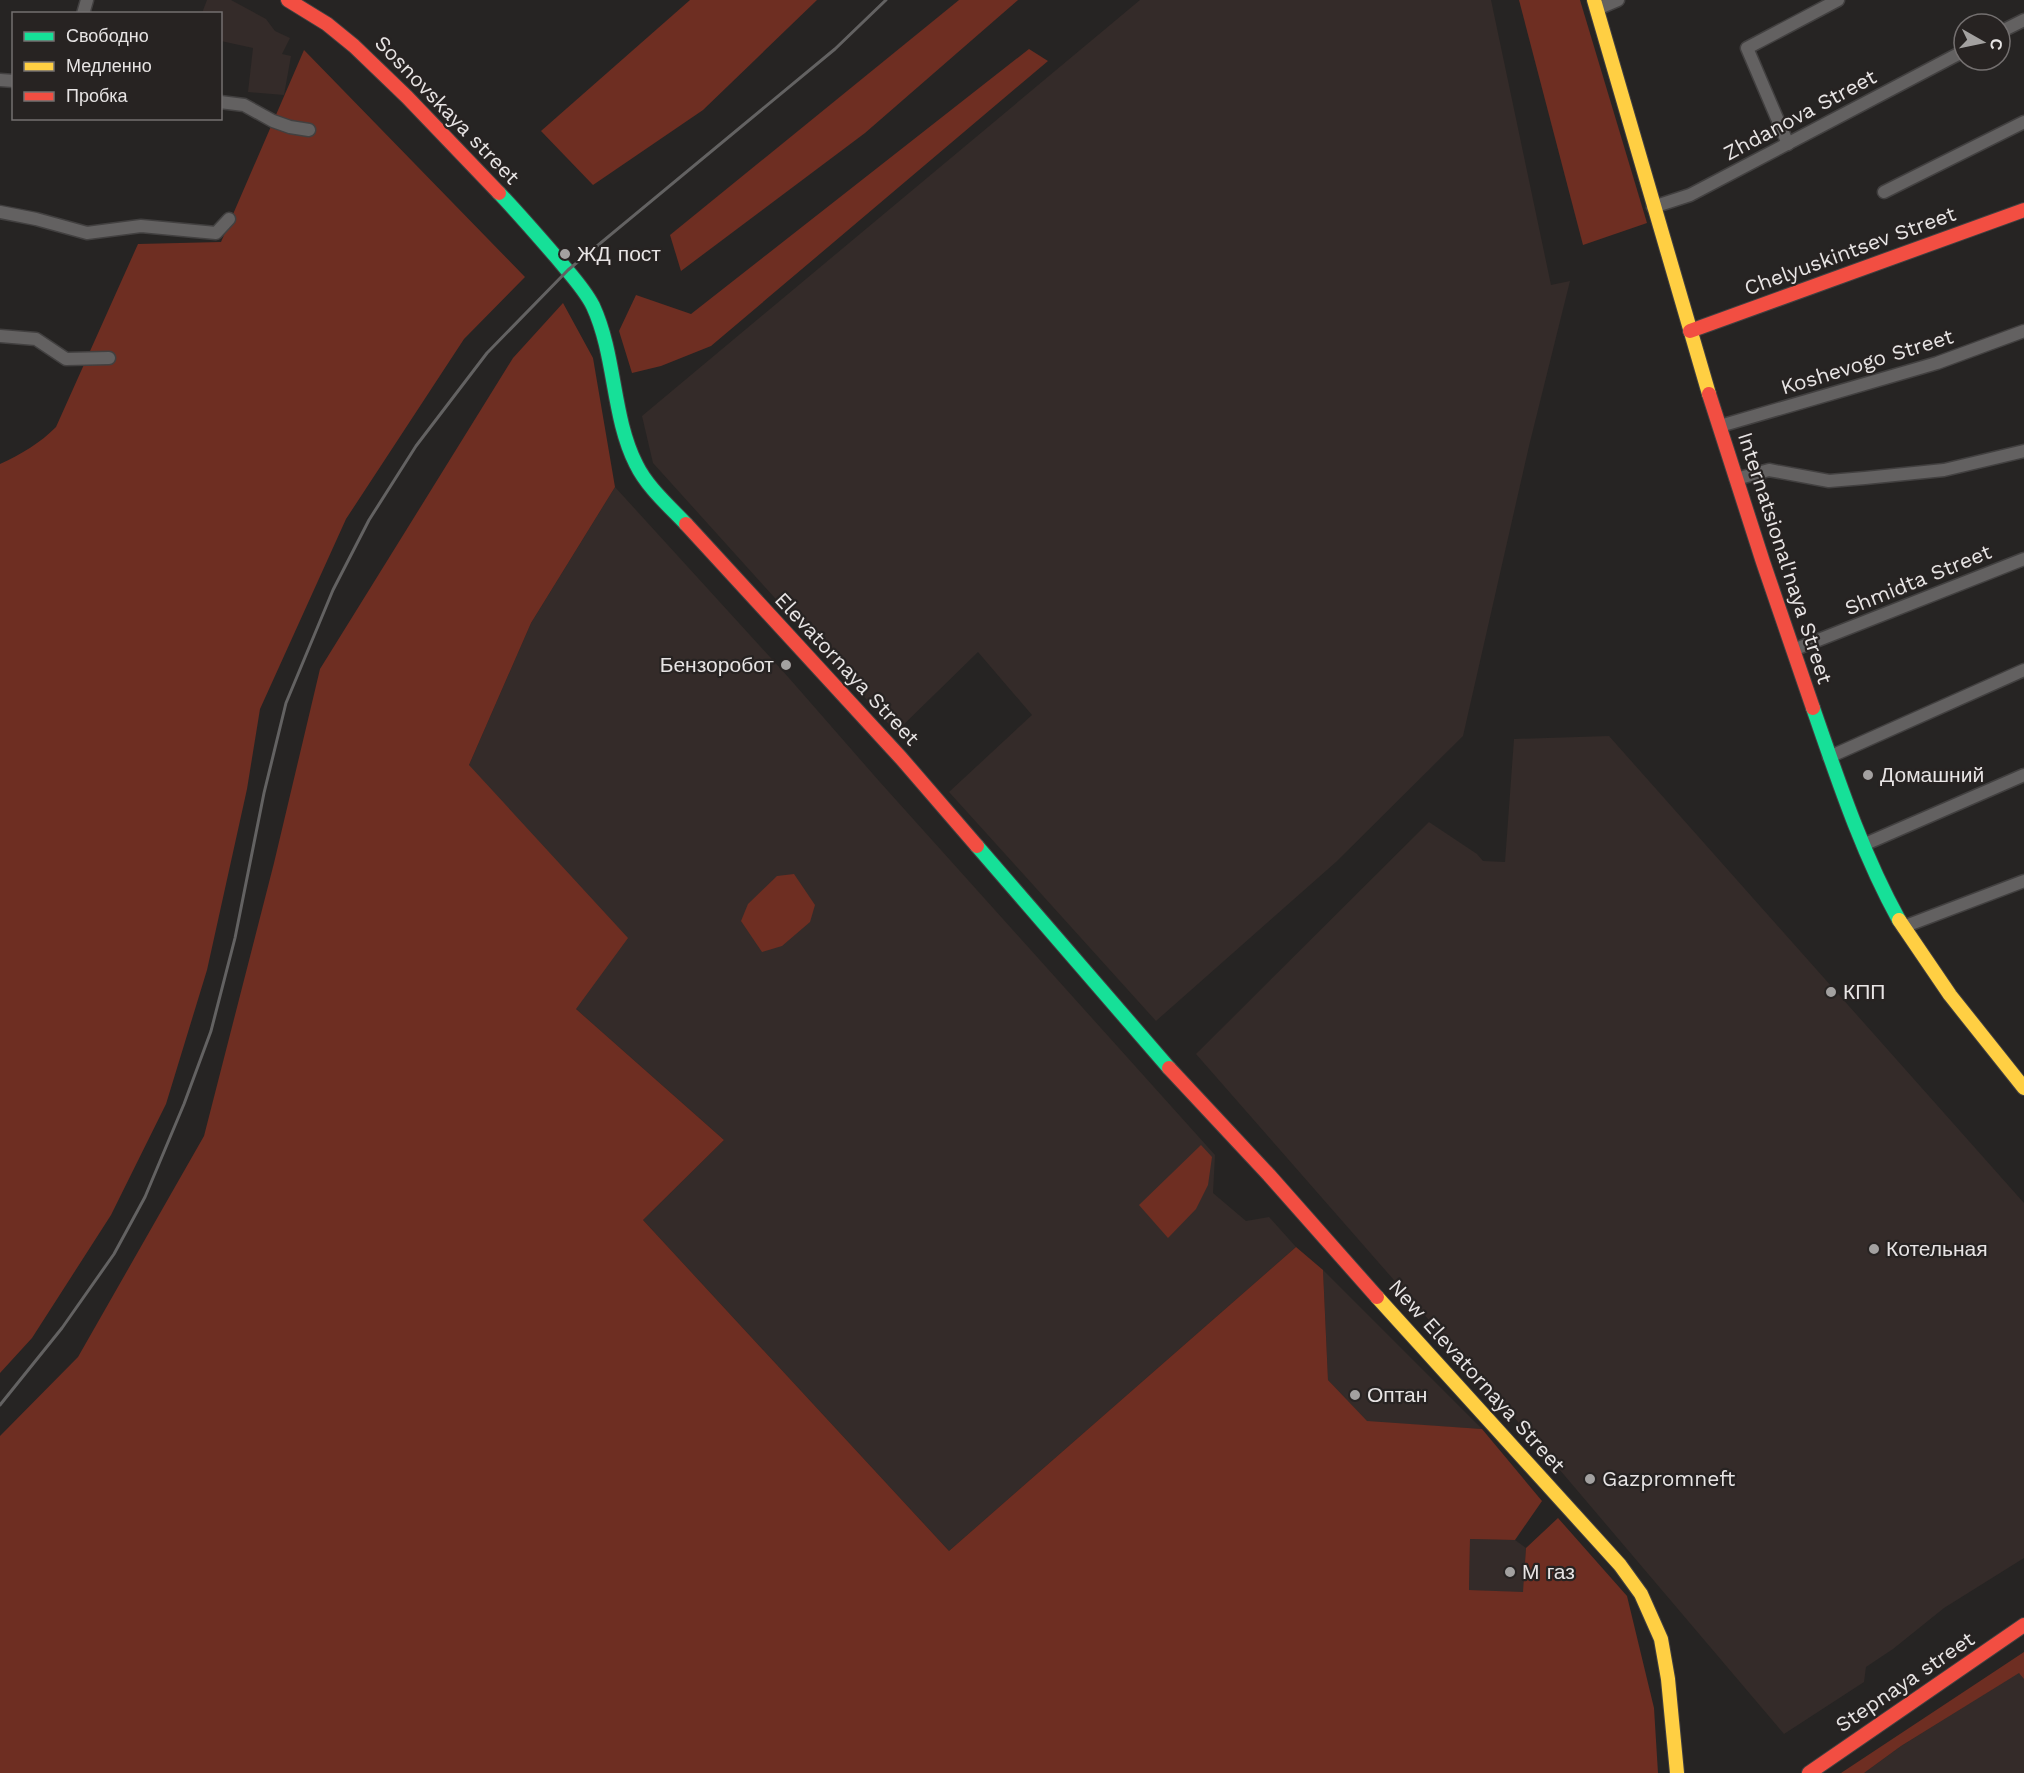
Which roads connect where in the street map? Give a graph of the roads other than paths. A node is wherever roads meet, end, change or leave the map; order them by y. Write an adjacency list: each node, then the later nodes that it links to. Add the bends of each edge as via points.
1 (288, 0): 15 (main road, Sosnovskaya street, via 327,24 387,77)
2 (1618, 0): 4 (street)
3 (1838, 0): 9 (street, via 1747,48)
4 (1596, 4): 11 (main road, Internatsional'naya Street)
5 (1952, 57): 9 (street, Zhdanova Street)
6 (222, 102): 8 (street, via 243,105 273,121)
7 (2024, 122): 10 (street)
8 (309, 130)
9 (1788, 144): 11 (street, Zhdanova Street, via 1690,195)
10 (1884, 192)
11 (1653, 207): 16 (main road, Internatsional'naya Street)
12 (2024, 210): 16 (main road, Chelyuskintsev Street)
13 (0, 212): 14 (street, via 87,233 141,226 216,233)
14 (229, 219)
15 (566, 268): 31 (main road, Elevatornaya Street, via 586,293 603,332 625,437 649,484 901,758)
16 (1690, 331): 20 (main road, Internatsional'naya Street)
17 (2024, 331): 20 (street, Koshevogo Street, via 1937,363)
18 (0, 336): 19 (street, via 36,339 66,359)
19 (109, 358)
20 (1720, 426): 22 (main road, Internatsional'naya Street)
21 (2024, 451): 22 (street, via 1944,470 1865,478 1829,481 1769,470)
22 (1736, 478): 24 (main road, Internatsional'naya Street)
23 (2024, 559): 24 (street, Shmidta Street)
24 (1793, 650): 26 (main road, Internatsional'naya Street)
25 (2024, 670): 26 (street)
26 (1829, 757): 28 (main road, Internatsional'naya Street)
27 (2024, 775): 28 (street)
28 (1863, 845): 30 (main road, Internatsional'naya Street)
29 (2024, 880): 30 (street)
30 (1903, 927): 32 (main road, Internatsional'naya Street)
31 (1154, 1052): 34 (main road, New Elevatornaya Street, via 1620,1565 1641,1594 1660,1639)
32 (2024, 1088)
33 (2024, 1625): 35 (main road, Stepnaya street)
34 (1677, 1773)
35 (1809, 1773)

